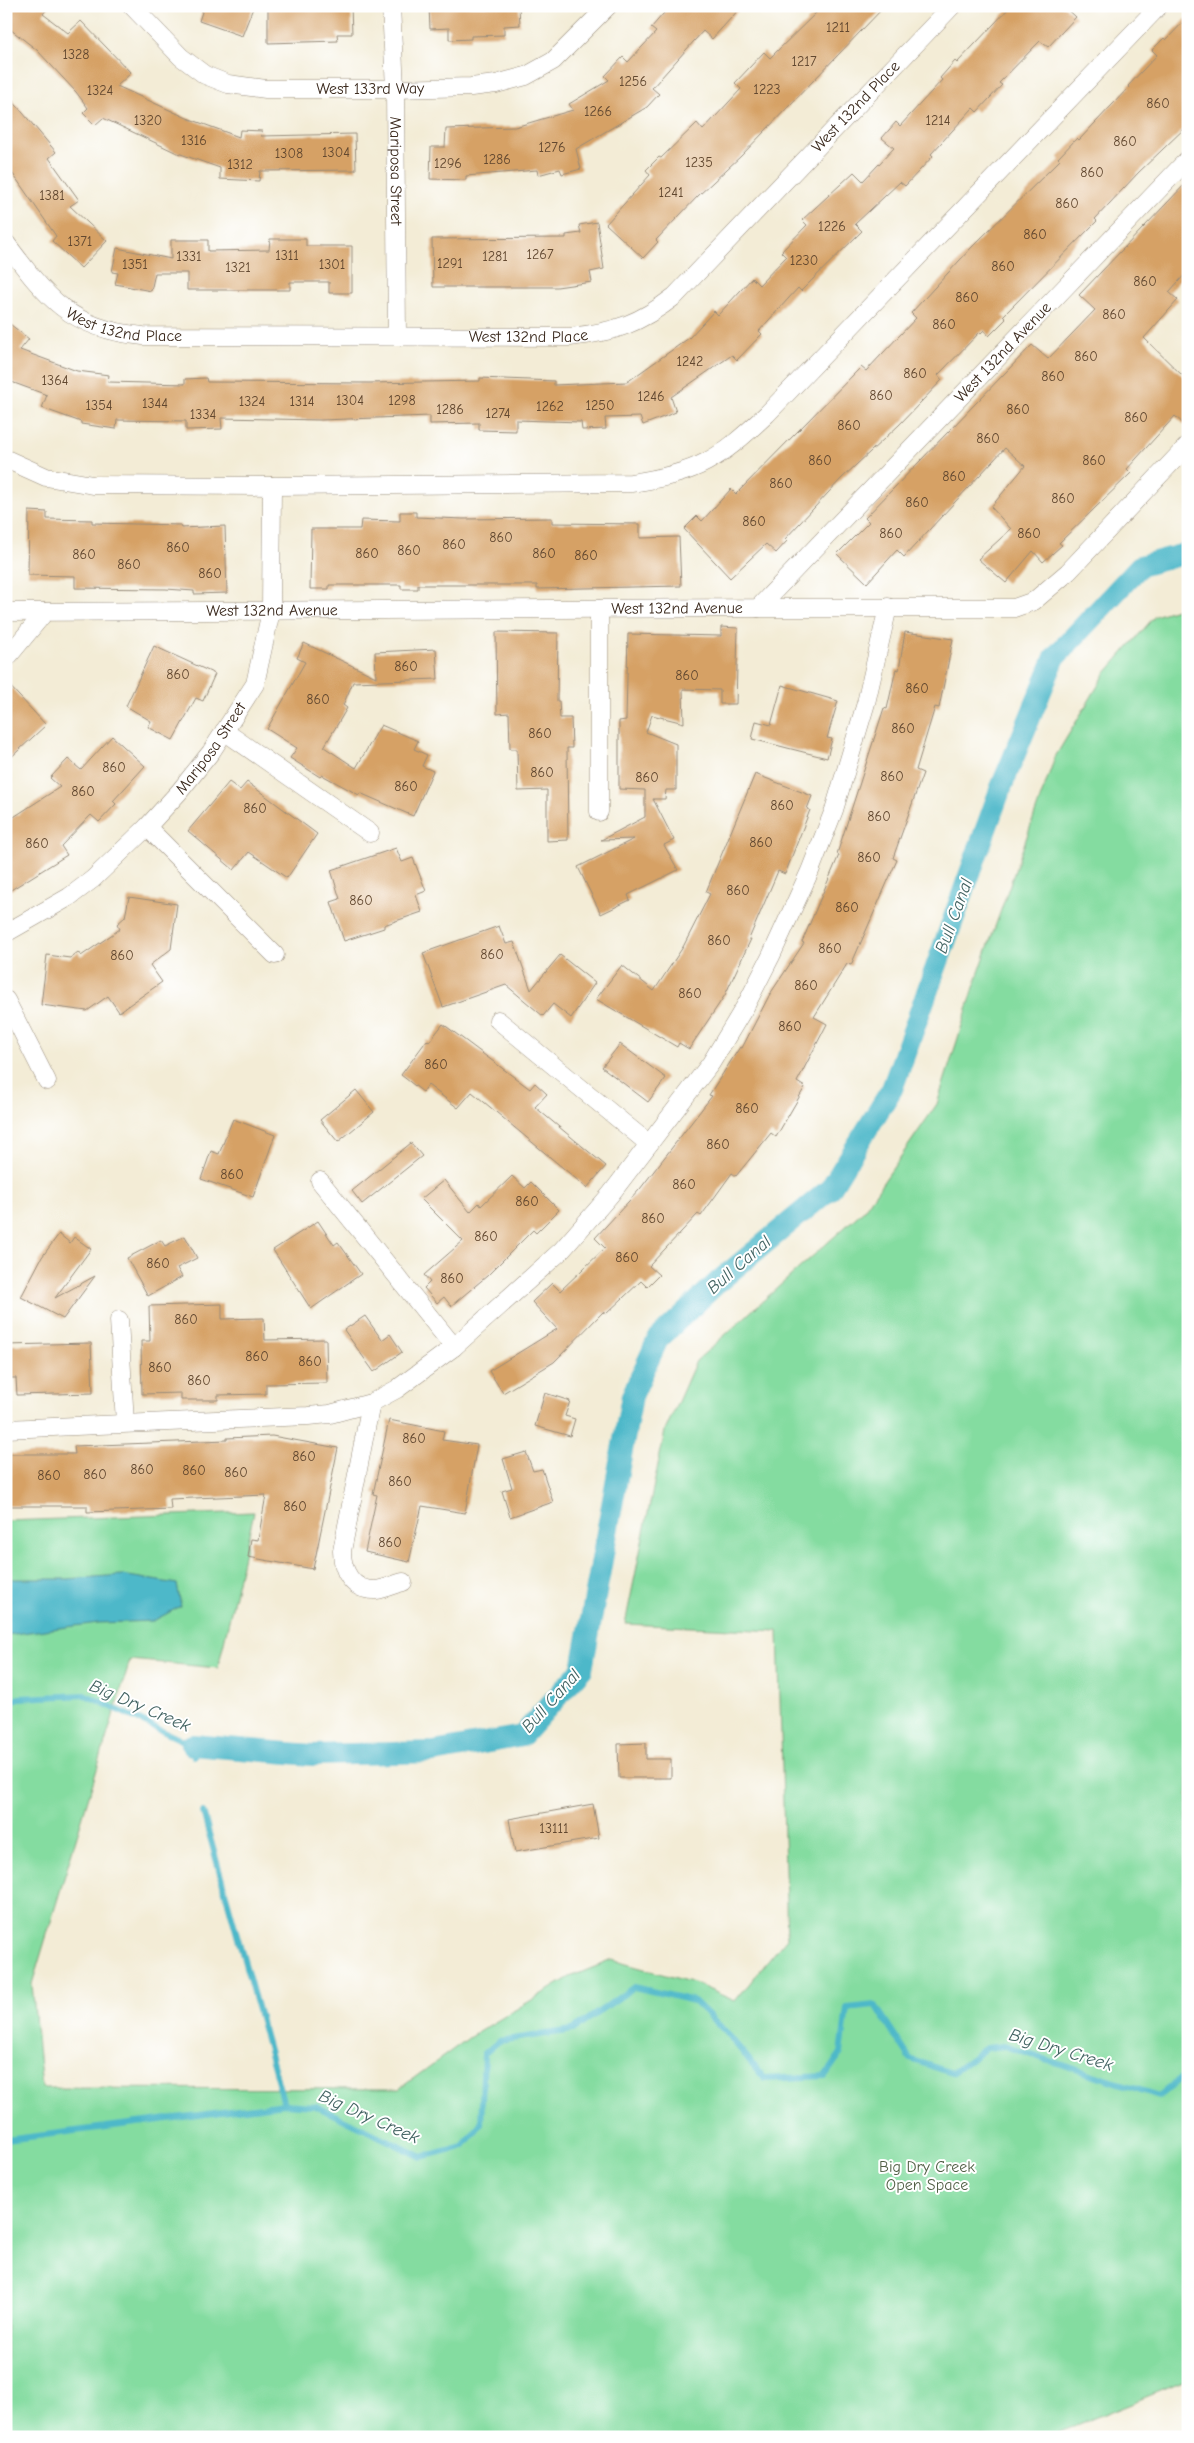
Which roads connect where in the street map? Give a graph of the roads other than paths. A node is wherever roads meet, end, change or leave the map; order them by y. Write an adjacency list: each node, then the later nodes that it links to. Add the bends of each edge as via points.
1 (132, 6): 6 (street, West 133rd Way, via 181,57 204,75 228,84 266,89)
2 (391, 6): 6 (street, Mariposa Street)
3 (608, 6): 6 (street, West 133rd Way, via 553,61 526,76 488,85)
4 (952, 6): 9 (street, West 132nd Place, via 675,296 653,313 618,329 570,337)
5 (1159, 6): 12 (street, via 767,414 732,447 701,466 660,478 630,482)
6 (395, 89): 9 (street, Mariposa Street)
7 (1188, 159): 14 (street, West 132nd Avenue)
8 (6, 242): 9 (street, West 132nd Place, via 45,293 66,311 102,329 143,336)
9 (397, 336)
10 (1188, 446): 13 (street, via 1068,572 1034,601 1014,608)
11 (6, 460): 12 (street, via 46,477 93,485)
12 (272, 486): 16 (street, Mariposa Street)
13 (888, 607): 14 (street); 29 (street, via 866,703 834,810 810,871 746,1005 711,1063)
14 (758, 608): 15 (street, West 132nd Avenue)
15 (599, 609): 16 (street, West 132nd Avenue); 21 (street)
16 (271, 611): 18 (street, West 132nd Avenue); 20 (street, Mariposa Street, via 255,684)
17 (6, 612): 18 (street, West 132nd Avenue)
18 (45, 612): 19 (street)
19 (6, 659)
20 (224, 731): 22 (street, Mariposa Street, via 179,792); 23 (street)
21 (598, 812)
22 (147, 828): 24 (street, Mariposa Street, via 69,897); 25 (street)
23 (370, 833)
24 (6, 933)
25 (275, 955)
26 (6, 1000): 28 (street)
27 (498, 1020): 29 (street)
28 (47, 1081)
29 (649, 1144): 32 (street, via 562,1250)
30 (320, 1181): 32 (street)
31 (120, 1320): 34 (street)
32 (454, 1347): 33 (street, via 397,1390)
33 (371, 1403): 34 (street, via 308,1416); 36 (street, via 342,1563 349,1578 367,1588 376,1590)
34 (125, 1423): 35 (street)
35 (6, 1428)
36 (403, 1582)

